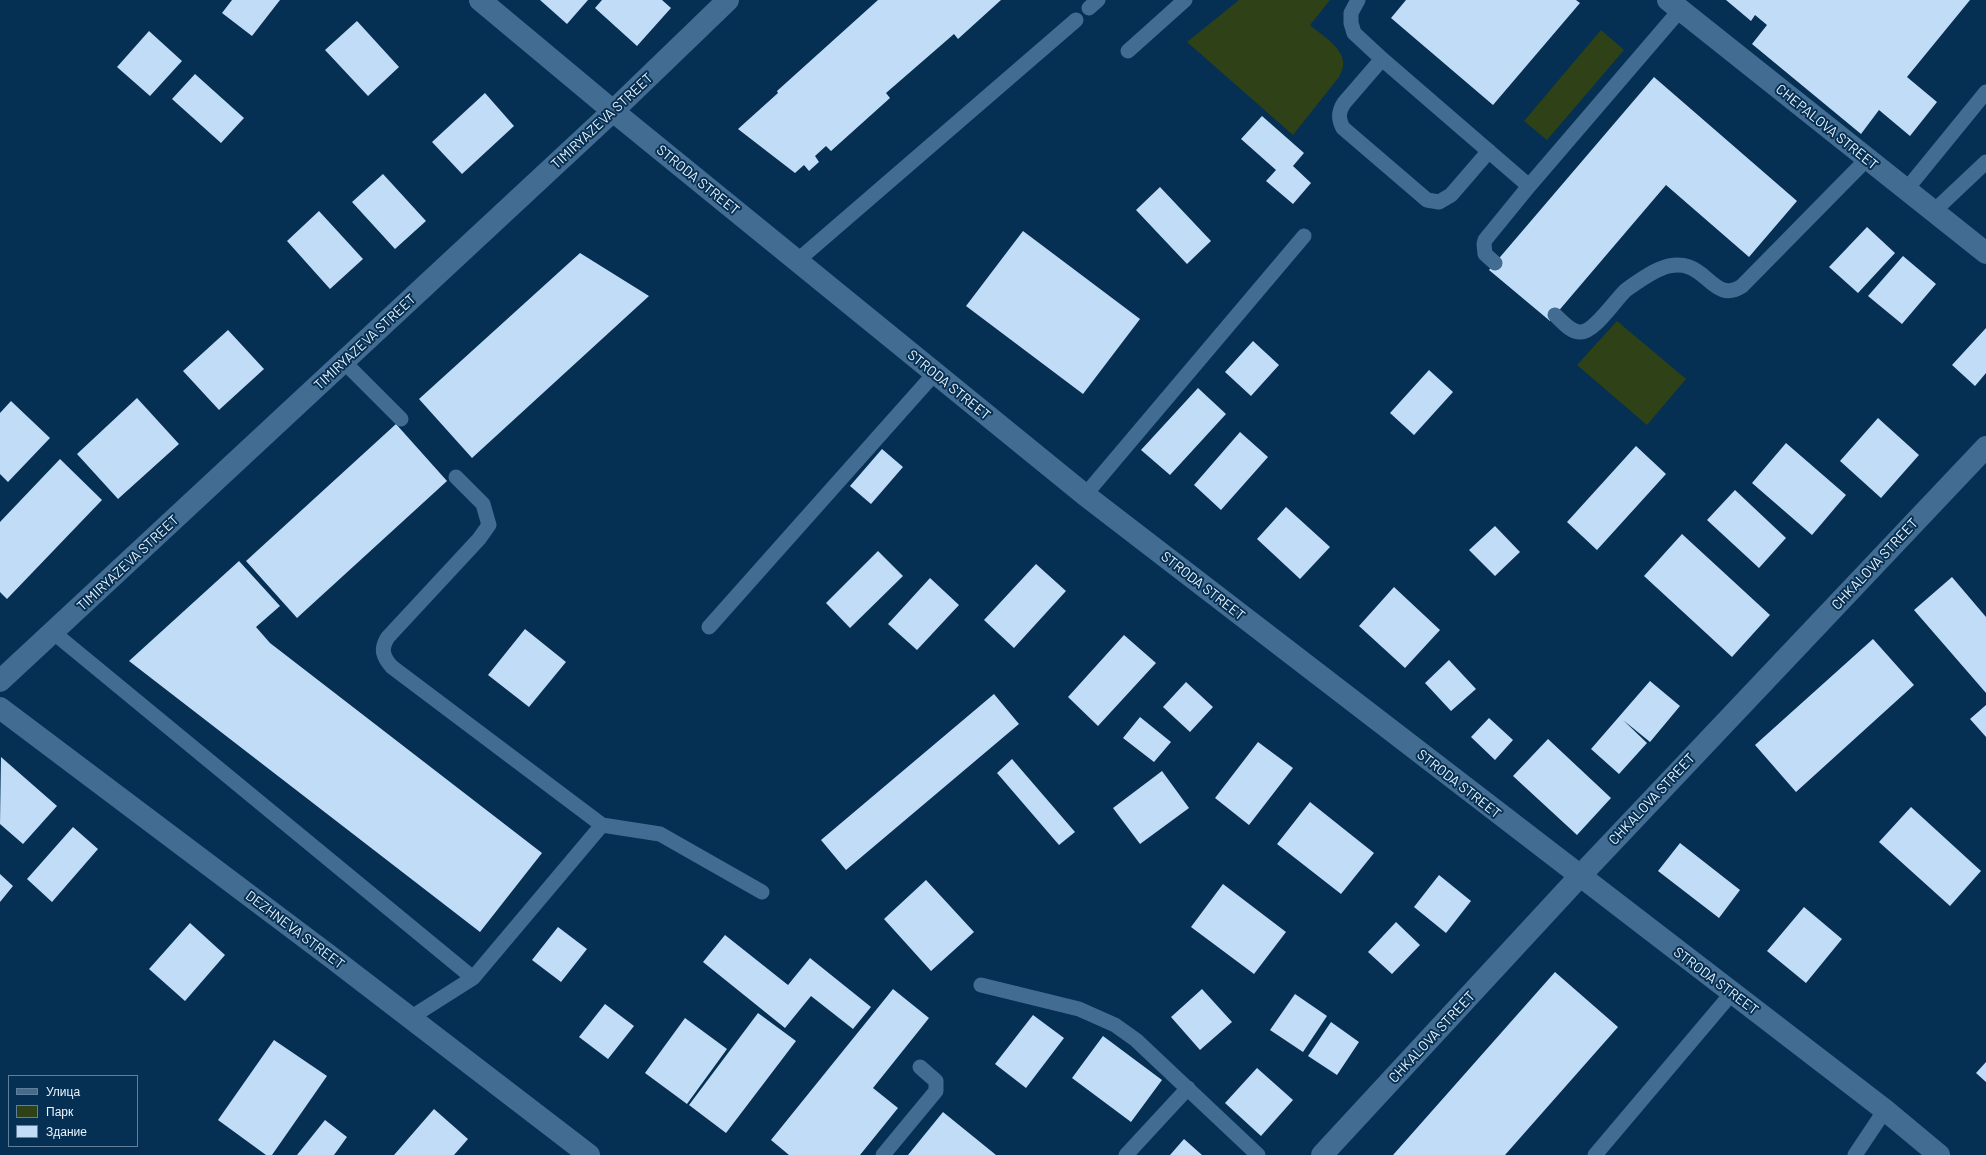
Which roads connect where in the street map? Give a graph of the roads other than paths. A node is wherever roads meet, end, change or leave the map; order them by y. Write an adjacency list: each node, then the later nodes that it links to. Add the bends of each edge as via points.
1 (480, 0): 10 (street, STRODA STREET)
2 (728, 0): 10 (street, TIMIRYAZEVA STREET)
3 (1185, 0): 7 (lane)
4 (1358, 0): 8 (lane, via 1351,13 1354,33)
5 (1674, 5): 12 (street, CHEPALOVA STREET); 14 (lane)
6 (1076, 20): 19 (lane)
7 (1128, 51)
8 (1382, 59): 11 (lane); 11 (lane, via 1342,106 1340,122 1343,128 1427,200 1439,202 1451,195)
9 (1986, 92): 15 (lane)
10 (613, 111): 19 (street, STRODA STREET); 22 (street, TIMIRYAZEVA STREET)
11 (1489, 151): 14 (lane)
12 (1867, 159): 15 (street, CHEPALOVA STREET); 21 (lane, via 1736,290 1723,291 1695,269 1674,265 1661,269 1635,284 1588,330 1573,331)
13 (1986, 162): 16 (lane)
14 (1529, 186): 20 (lane, via 1485,240 1485,254)
15 (1906, 190): 16 (street, CHEPALOVA STREET)
16 (1933, 212): 18 (street, CHEPALOVA STREET)
17 (1304, 236): 27 (lane)
18 (1986, 253)
19 (797, 261): 23 (street, STRODA STREET)
20 (1495, 263)
21 (1555, 315)
22 (344, 362): 24 (lane); 29 (street, TIMIRYAZEVA STREET)
23 (935, 373): 27 (street, STRODA STREET); 28 (lane)
24 (401, 419)
25 (1986, 447): 33 (street, CHKALOVA STREET)
26 (456, 477): 32 (lane, via 483,504 489,525 388,637 383,652 384,658 392,667)
27 (1085, 495): 33 (street, STRODA STREET)
28 (708, 627)
29 (54, 633): 30 (street, TIMIRYAZEVA STREET); 35 (lane)
30 (0, 681)
31 (0, 708): 38 (street, DEZHNEVA STREET)
32 (602, 825): 34 (lane, via 660,834); 35 (lane)
33 (1580, 876): 37 (street, STRODA STREET); 46 (street, CHKALOVA STREET)
34 (762, 892)
35 (473, 978): 38 (lane)
36 (981, 985): 40 (lane, via 1079,1009 1115,1025 1136,1040)
37 (1732, 993): 41 (street, STRODA STREET); 47 (lane)
38 (410, 1018): 42 (street, DEZHNEVA STREET)
39 (920, 1066): 43 (lane, via 936,1081 936,1092)
40 (1188, 1088): 44 (lane); 45 (lane)
41 (1885, 1110): 48 (lane); 49 (street, STRODA STREET)
42 (589, 1155)
43 (883, 1155)
44 (1126, 1155)
45 (1258, 1155)
46 (1322, 1155)
47 (1595, 1155)
48 (1855, 1155)
49 (1939, 1155)

